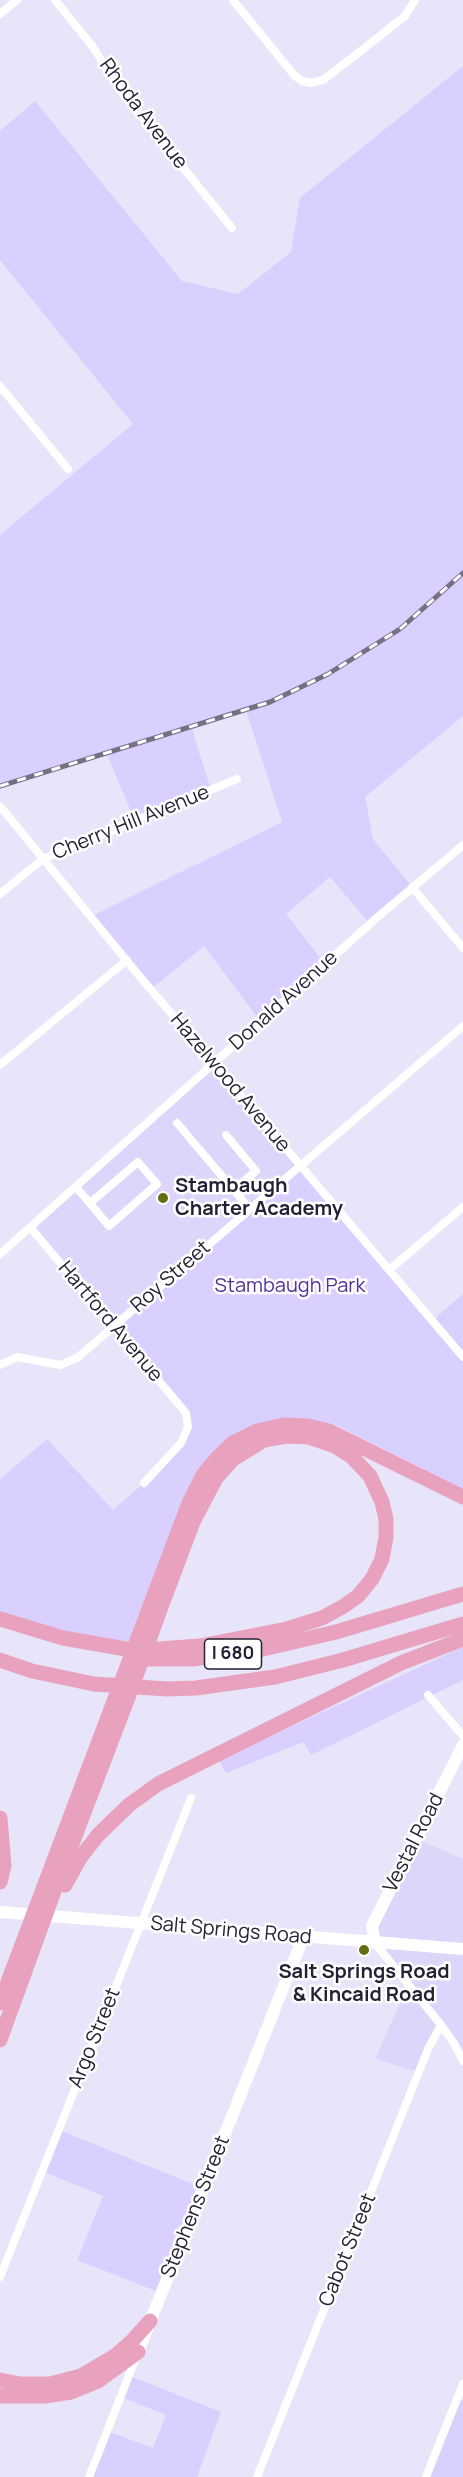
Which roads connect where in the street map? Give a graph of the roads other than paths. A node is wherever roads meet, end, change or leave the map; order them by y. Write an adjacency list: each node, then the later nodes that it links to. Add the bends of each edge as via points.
1 (17, 0): 5 (street)
2 (55, 0): 6 (street, Rhoda Avenue, via 93,47 117,86)
3 (233, 0): 4 (street, via 294,75 310,83 323,80 362,50 405,16)
4 (415, 0)
5 (0, 14)
6 (232, 228)
7 (0, 386): 8 (street)
8 (68, 469)
9 (237, 779): 12 (street, Cherry Hill Avenue)
10 (0, 806): 12 (street, Hazelwood Avenue)
11 (463, 845): 13 (street, Donald Avenue)
12 (43, 859): 14 (street, Cherry Hill Avenue); 16 (street, Hazelwood Avenue)
13 (412, 887): 15 (street); 18 (street, Donald Avenue)
14 (0, 894)
15 (463, 948)
16 (127, 960): 18 (street, Hazelwood Avenue); 19 (street)
17 (463, 1026): 22 (street, Roy Street)
18 (214, 1064): 22 (street, Hazelwood Avenue); 23 (street, Donald Avenue)
19 (0, 1065)
20 (177, 1123): 24 (street)
21 (226, 1135): 24 (street, via 256,1171)
22 (299, 1165): 27 (street, Roy Street); 30 (street, Hazelwood Avenue)
23 (76, 1187): 25 (street); 28 (street, Donald Avenue)
24 (234, 1190): 27 (street)
25 (90, 1203): 25 (street, via 109,1226 157,1184 138,1162)
26 (463, 1207): 30 (street)
27 (249, 1208): 31 (street, Roy Street)
28 (30, 1227): 29 (street, Donald Avenue); 31 (street, Hartford Avenue)
29 (0, 1254)
30 (389, 1270): 32 (street, Hazelwood Avenue)
31 (114, 1326): 33 (street, Roy Street, via 68,1363 50,1364 17,1357); 34 (street, Hartford Avenue, via 188,1418 181,1443)
32 (463, 1358)
33 (0, 1365)
34 (144, 1483)
35 (463, 1497): 43 (highway, via 329,1431 300,1425 276,1426 229,1446 203,1475 189,1503 146,1617)
36 (463, 1594): 39 (highway, I 680, via 336,1632 236,1654 193,1659 88,1653)
37 (0, 1619): 43 (highway, via 83,1643 126,1649 152,1649 230,1642 322,1618 358,1596 379,1567 384,1551 387,1528 382,1502 374,1483 352,1457 317,1439 280,1437 243,1451 224,1468 202,1502 161,1607)
38 (463, 1624): 41 (highway, I 680, via 274,1677 196,1688 94,1684)
39 (0, 1628)
40 (463, 1639): 49 (highway, via 401,1663 158,1785 129,1805)
41 (0, 1660)
42 (428, 1695): 44 (street)
43 (111, 1727): 49 (highway)
44 (463, 1736)
45 (463, 1745): 53 (street, Vestal Road, via 372,1926)
46 (191, 1798): 51 (street, Argo Street)
47 (0, 1818): 48 (highway, via 4,1866)
48 (0, 1878)
49 (55, 1883): 55 (highway)
50 (0, 1912): 51 (street, Salt Springs Road)
51 (141, 1924): 52 (street, Salt Springs Road); 60 (street, Argo Street)
52 (303, 1938): 53 (street, Salt Springs Road); 61 (street, Stephens Street)
53 (375, 1943): 54 (street, Salt Springs Road); 57 (street)
54 (463, 1949)
55 (25, 1963): 56 (highway); 58 (highway)
56 (0, 2002)
57 (441, 2025): 59 (street); 67 (street, Cabot Street)
58 (0, 2040)
59 (463, 2061)
60 (0, 2277)
61 (150, 2321): 62 (street, Stephens Street); 63 (highway, via 115,2356 81,2376 50,2384)
62 (138, 2352): 65 (highway, via 98,2381 71,2392 45,2397); 66 (street, Stephens Street)
63 (0, 2380)
64 (463, 2384): 68 (street)
65 (0, 2396)
66 (89, 2477)
67 (257, 2477)
68 (426, 2477)

